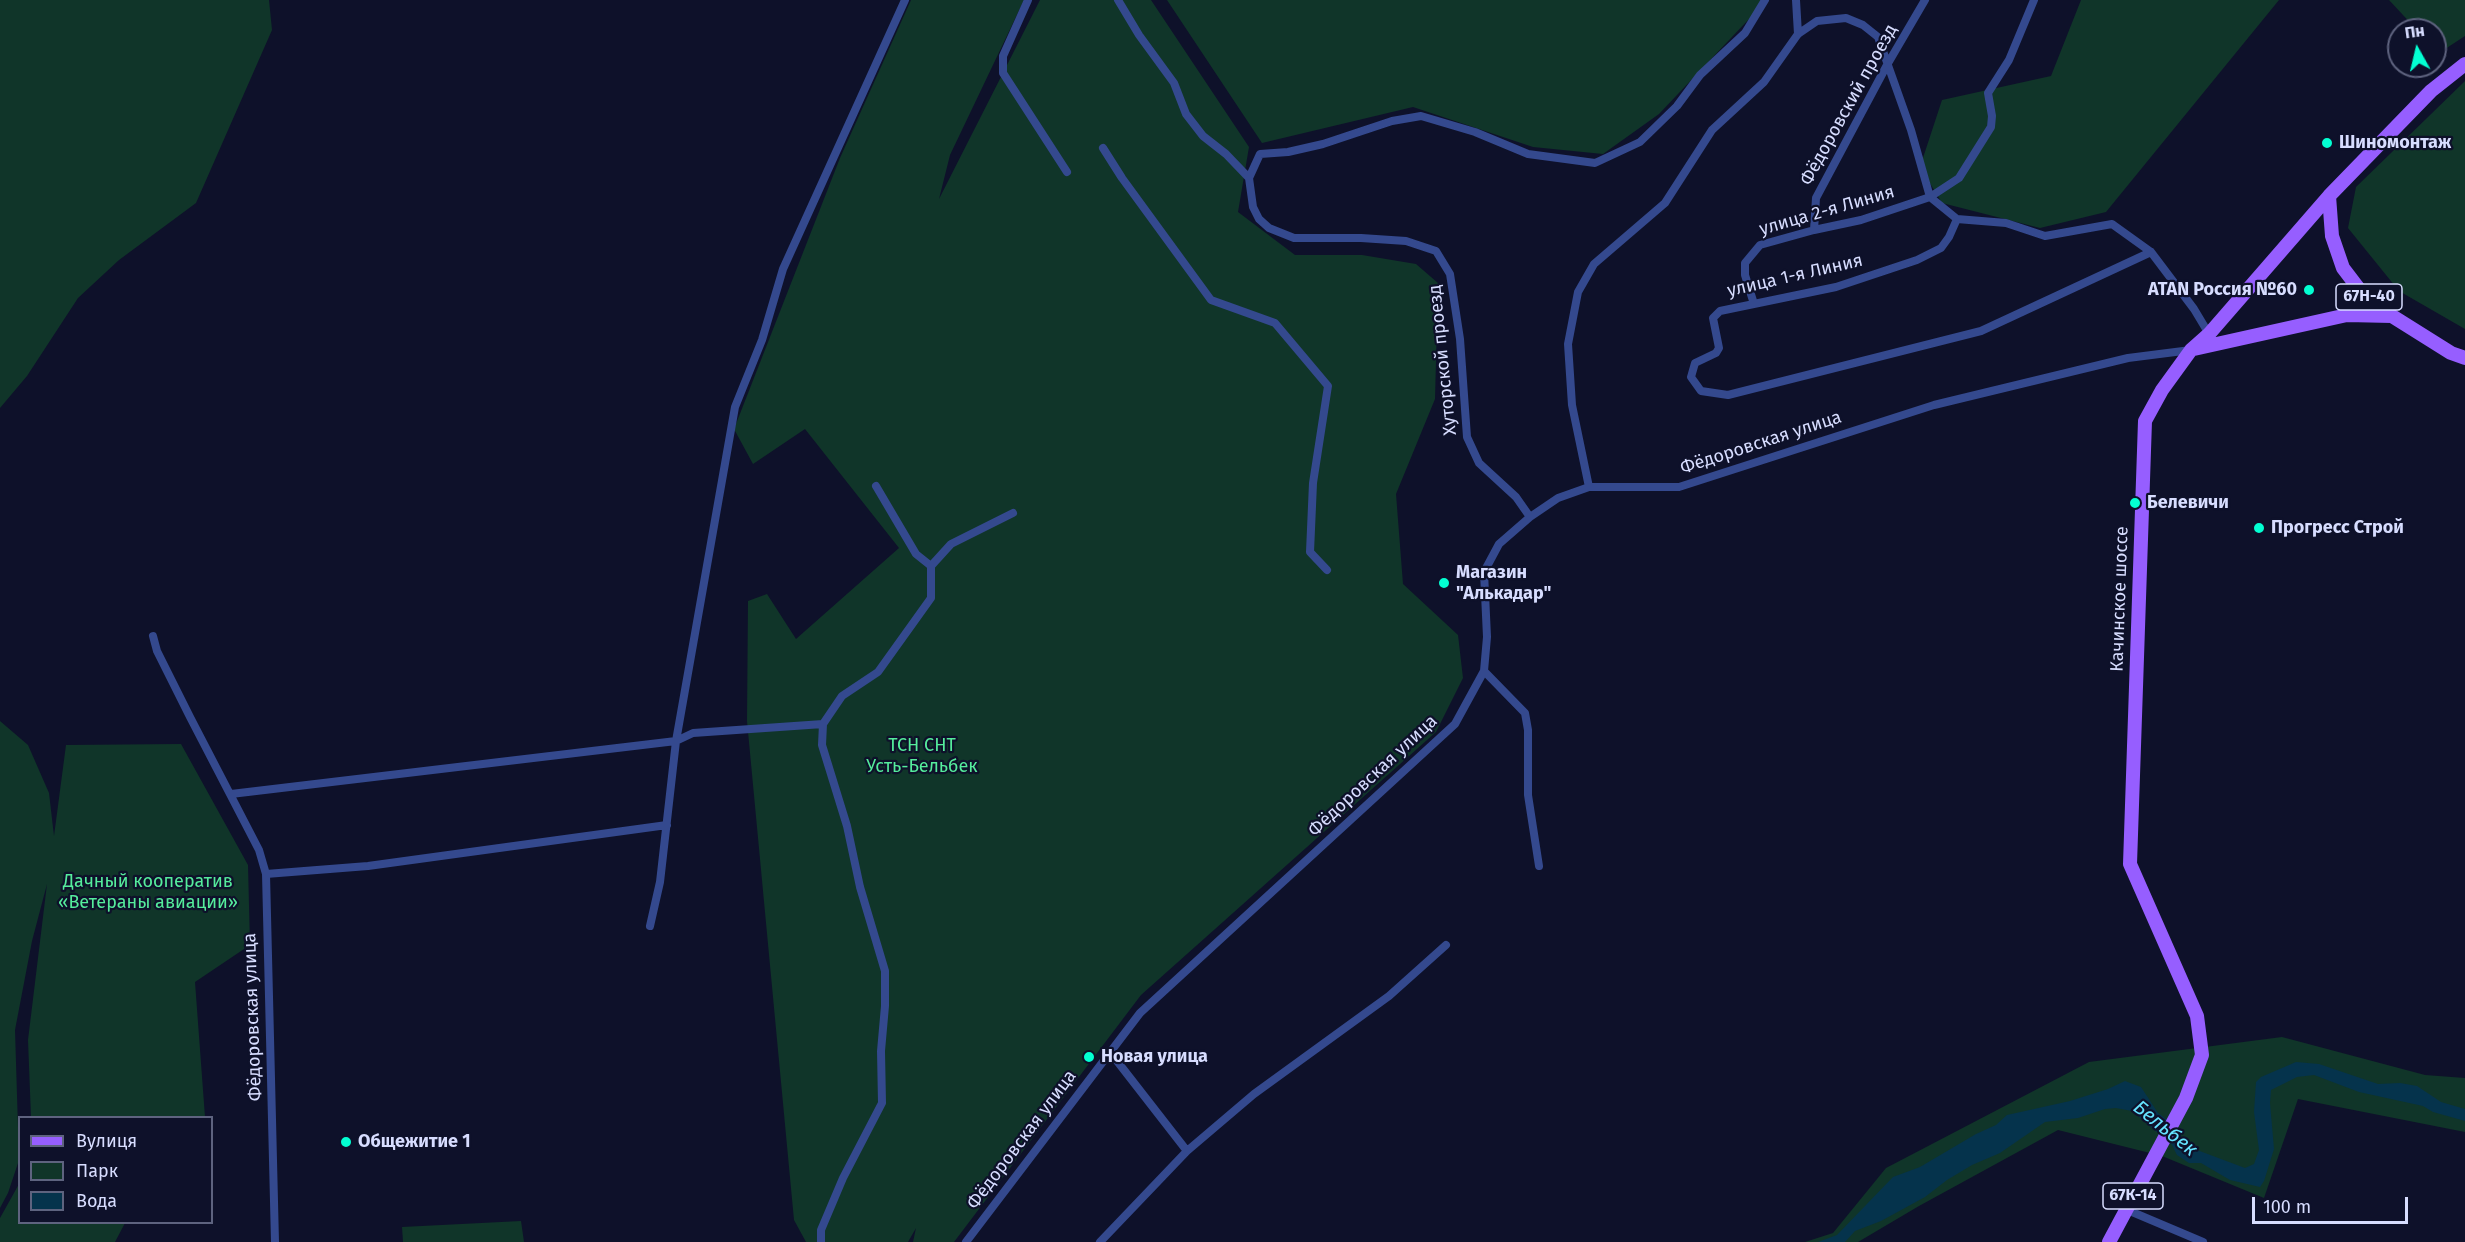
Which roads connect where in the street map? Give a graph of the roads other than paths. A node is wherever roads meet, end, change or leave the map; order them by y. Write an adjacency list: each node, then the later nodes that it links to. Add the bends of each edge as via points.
1 (905, 0): 33 (street, via 783,269 762,340 735,407)
2 (1028, 0): 12 (street, via 1003,56 1003,73)
3 (1118, 0): 13 (street, via 1174,83 1186,114 1203,136)
4 (1765, 0): 13 (street, via 1745,33 1700,75 1677,106 1640,142 1595,163 1528,154 1421,116 1392,121 1323,144 1260,154)
5 (1796, 0): 8 (street)
6 (1925, 0): 10 (street, Фёдоровский проезд)
7 (2034, 0): 15 (street, via 2009,60 1988,93 1991,127 1959,178)
8 (1798, 34): 10 (street, via 1817,21 1846,18 1878,37); 25 (street, via 1764,82 1712,129 1665,203 1594,264 1578,292 1568,344 1572,405)
9 (2465, 64): 14 (main road, Качинское шоссе / 67К-14, via 2431,91)
10 (1887, 65): 15 (street); 17 (street, Фёдоровский проезд, via 1816,198)
11 (1103, 148): 29 (street, via 1211,300 1275,323 1328,386 1313,483 1310,552)
12 (1067, 172)
13 (1249, 178): 27 (street, Хуторской проезд, via 1259,219 1269,228 1294,238 1406,241 1436,251 1450,274 1460,339 1467,437 1479,463 1516,497)
14 (2329, 196): 20 (main road, 67H-40, via 2332,236 2343,268 2359,289); 21 (main road, Качинское шоссе / 67К-14)
15 (1930, 197): 16 (street); 17 (street, улица 2-я Линия, via 1861,220)
16 (1957, 219): 18 (street, via 2006,224 2045,236 2112,224); 19 (street, улица 1-я Линия, via 1941,248 1917,260 1836,287)
17 (1814, 230): 19 (street, улица 2-я Линия, via 1760,245 1745,263)
18 (2151, 252): 19 (street, улица 1-я Линия, via 1982,331 1728,395 1701,391 1691,377 1695,363 1719,348 1713,318 1720,311); 21 (street)
19 (1754, 304)
20 (2392, 316): 22 (main road, 67H-40, via 2346,315); 23 (main road, 67H-40)
21 (2209, 334): 22 (main road, Качинское шоссе / 67К-14)
22 (2191, 350): 25 (street, Фёдоровская улица, via 2128,358 1934,405 1679,487); 42 (main road, Качинское шоссе / 67К-14, via 2145,421 2130,864 2196,1016 2202,1055 2186,1098)
23 (2465, 358)
24 (876, 486): 28 (street, via 916,554)
25 (1589, 487): 27 (street, Фёдоровская улица, via 1558,498)
26 (1013, 513): 28 (street, via 951,544)
27 (1530, 517): 31 (street, Фёдоровская улица, via 1499,544 1484,572)
28 (932, 566): 32 (street, via 931,598 878,672 842,696)
29 (1327, 570)
30 (153, 636): 34 (street, Фёдоровская улица, via 157,651)
31 (1484, 671): 36 (street, via 1525,713 1528,795); 40 (street, Фёдоровская улица, via 1455,724 1140,1013)
32 (823, 724): 33 (street, via 693,733); 44 (street, via 822,745 885,971 885,1006 882,1103 843,1178 821,1230)
33 (676, 741): 34 (street); 35 (street)
34 (231, 794): 37 (street, Фёдоровская улица, via 259,850)
35 (667, 825): 37 (street, via 368,866); 38 (street)
36 (1539, 866)
37 (266, 874): 43 (street, Фёдоровская улица)
38 (650, 926)
39 (1446, 945): 41 (street, via 1389,996 1254,1094)
40 (1110, 1052): 41 (street); 45 (street, Фёдоровская улица)
41 (1186, 1151): 46 (street)
42 (2126, 1209): 47 (main road, 67К-14); 48 (street)
43 (275, 1242)
44 (821, 1242)
45 (966, 1242)
46 (1100, 1242)
47 (2109, 1242)
48 (2203, 1242)

